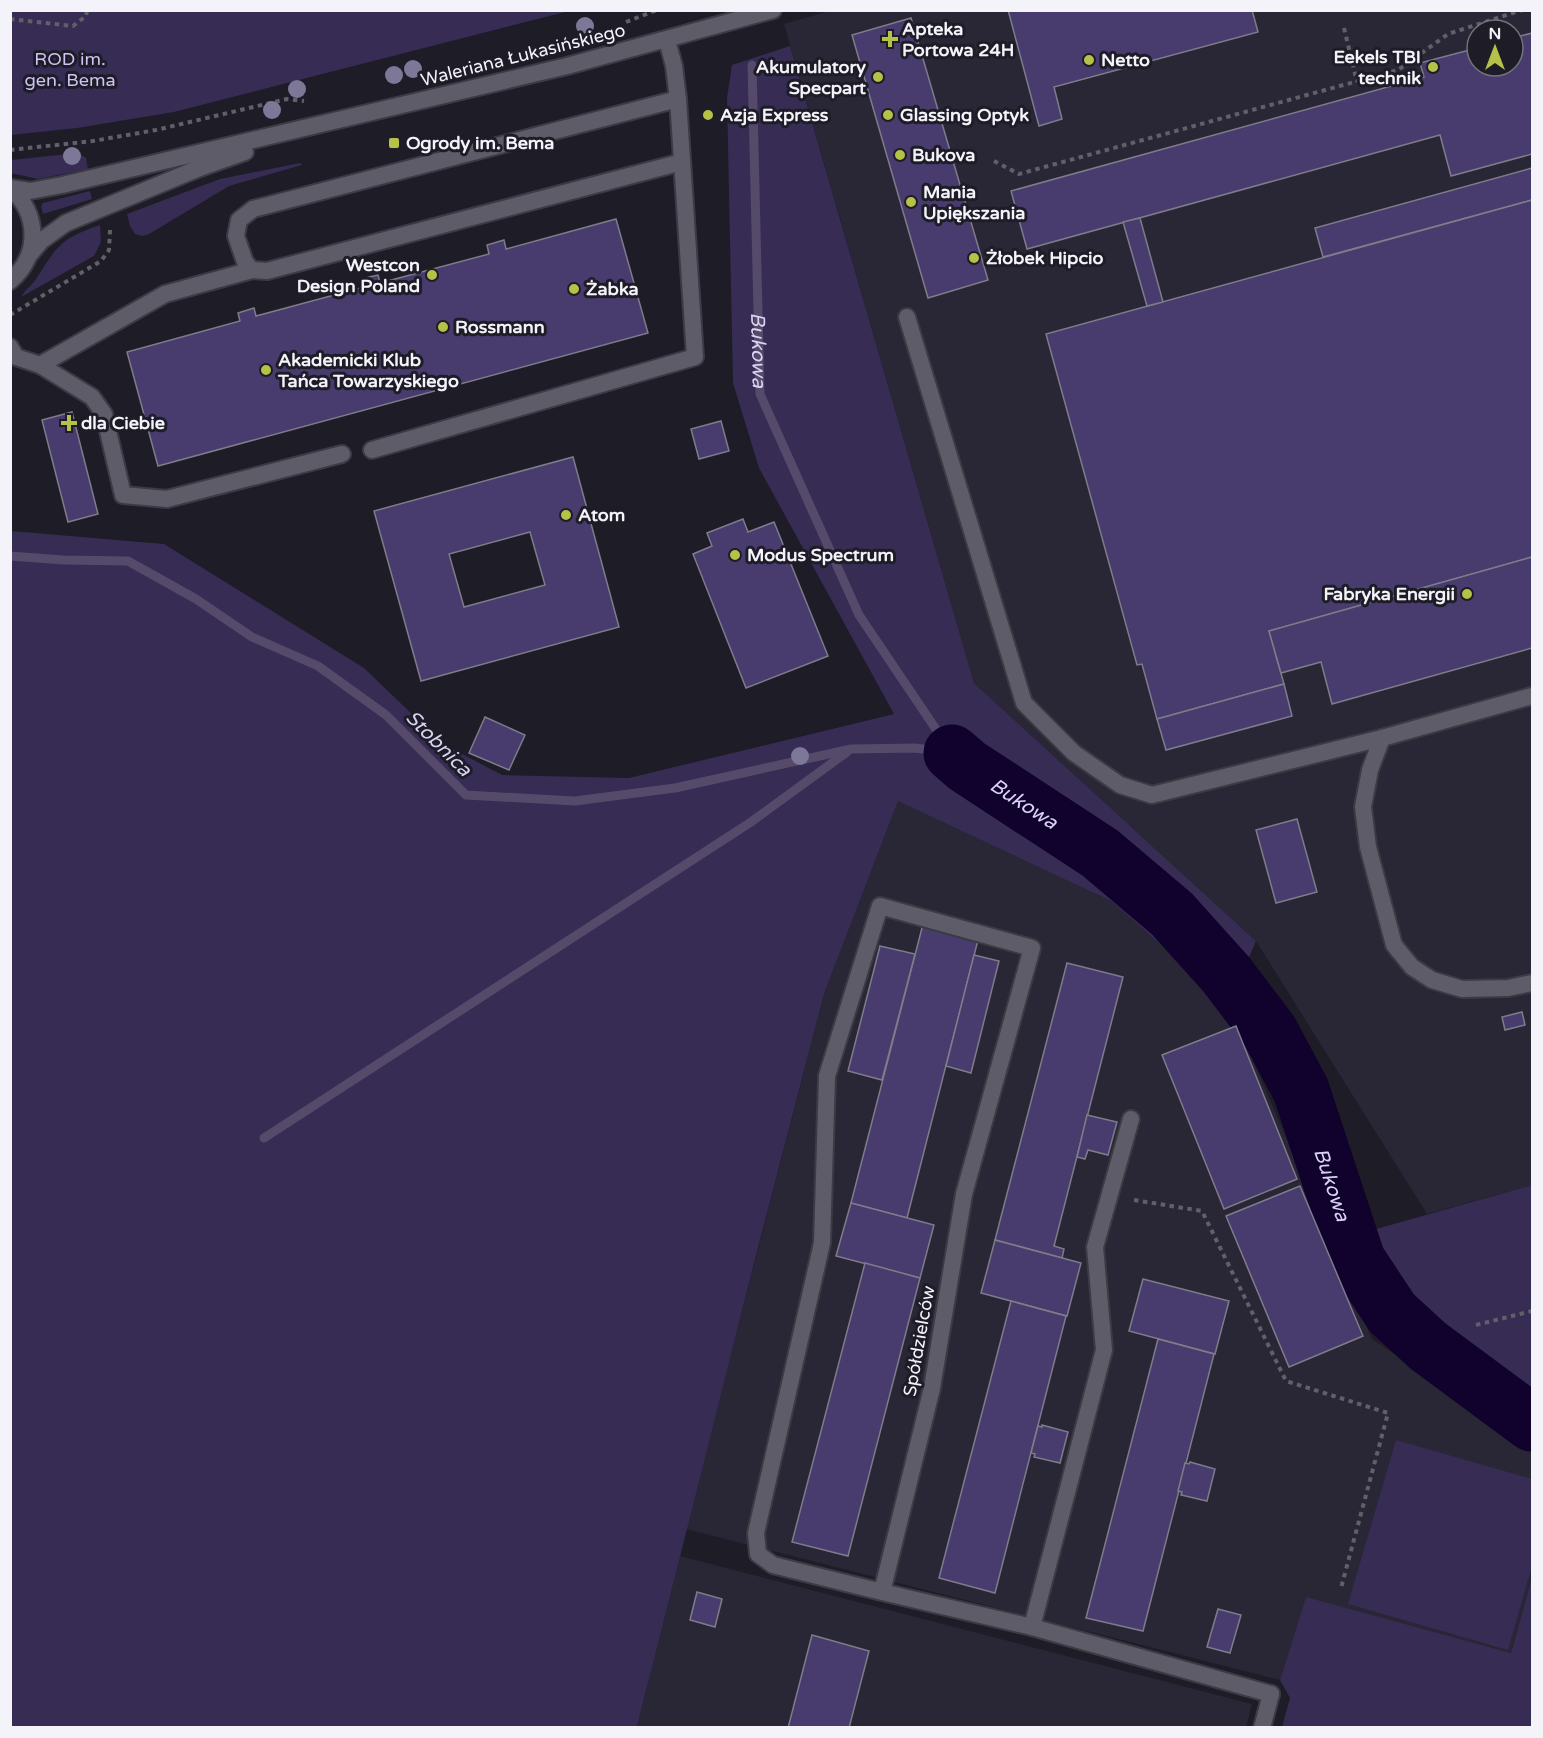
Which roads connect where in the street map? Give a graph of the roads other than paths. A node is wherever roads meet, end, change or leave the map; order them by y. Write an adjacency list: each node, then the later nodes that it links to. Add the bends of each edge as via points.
1 (774, 10): 2 (street, Waleriana Łukasińskiego)
2 (667, 40): 3 (street); 4 (street, Waleriana Łukasińskiego)
3 (678, 99): 5 (street); 8 (street, via 253,209 239,220 236,236)
4 (317, 126): 6 (street, Waleriana Łukasińskiego, via 62,185 30,191); 7 (street, Waleriana Łukasińskiego, via 74,219 49,234)
5 (682, 162): 8 (street, via 267,272); 13 (street, via 695,357)
6 (10, 188): 7 (street, via 24,202 30,216)
7 (30, 254): 9 (street, Waleriana Łukasińskiego, via 24,267)
8 (252, 270): 12 (street, via 165,294)
9 (10, 280)
10 (907, 317): 16 (street, via 1024,703 1074,753 1120,785 1152,795)
11 (10, 347): 12 (street, via 16,357)
12 (40, 365): 14 (street, via 92,397 104,414 123,495 167,500)
13 (372, 450)
14 (342, 454)
15 (1533, 696): 16 (street)
16 (1382, 738): 17 (street, via 1370,770 1363,807 1368,847 1394,945 1412,967 1432,980 1462,989)
17 (1533, 983)
18 (1131, 1119): 20 (street, via 1095,1247 1104,1350)
19 (882, 1592): 19 (street, Spółdzielców, via 932,1388 964,1194 1032,948 880,906 827,1076 822,1243 756,1533 758,1554 773,1565); 20 (street)
20 (1032, 1626): 21 (street, via 1271,1694)
21 (1262, 1728)

